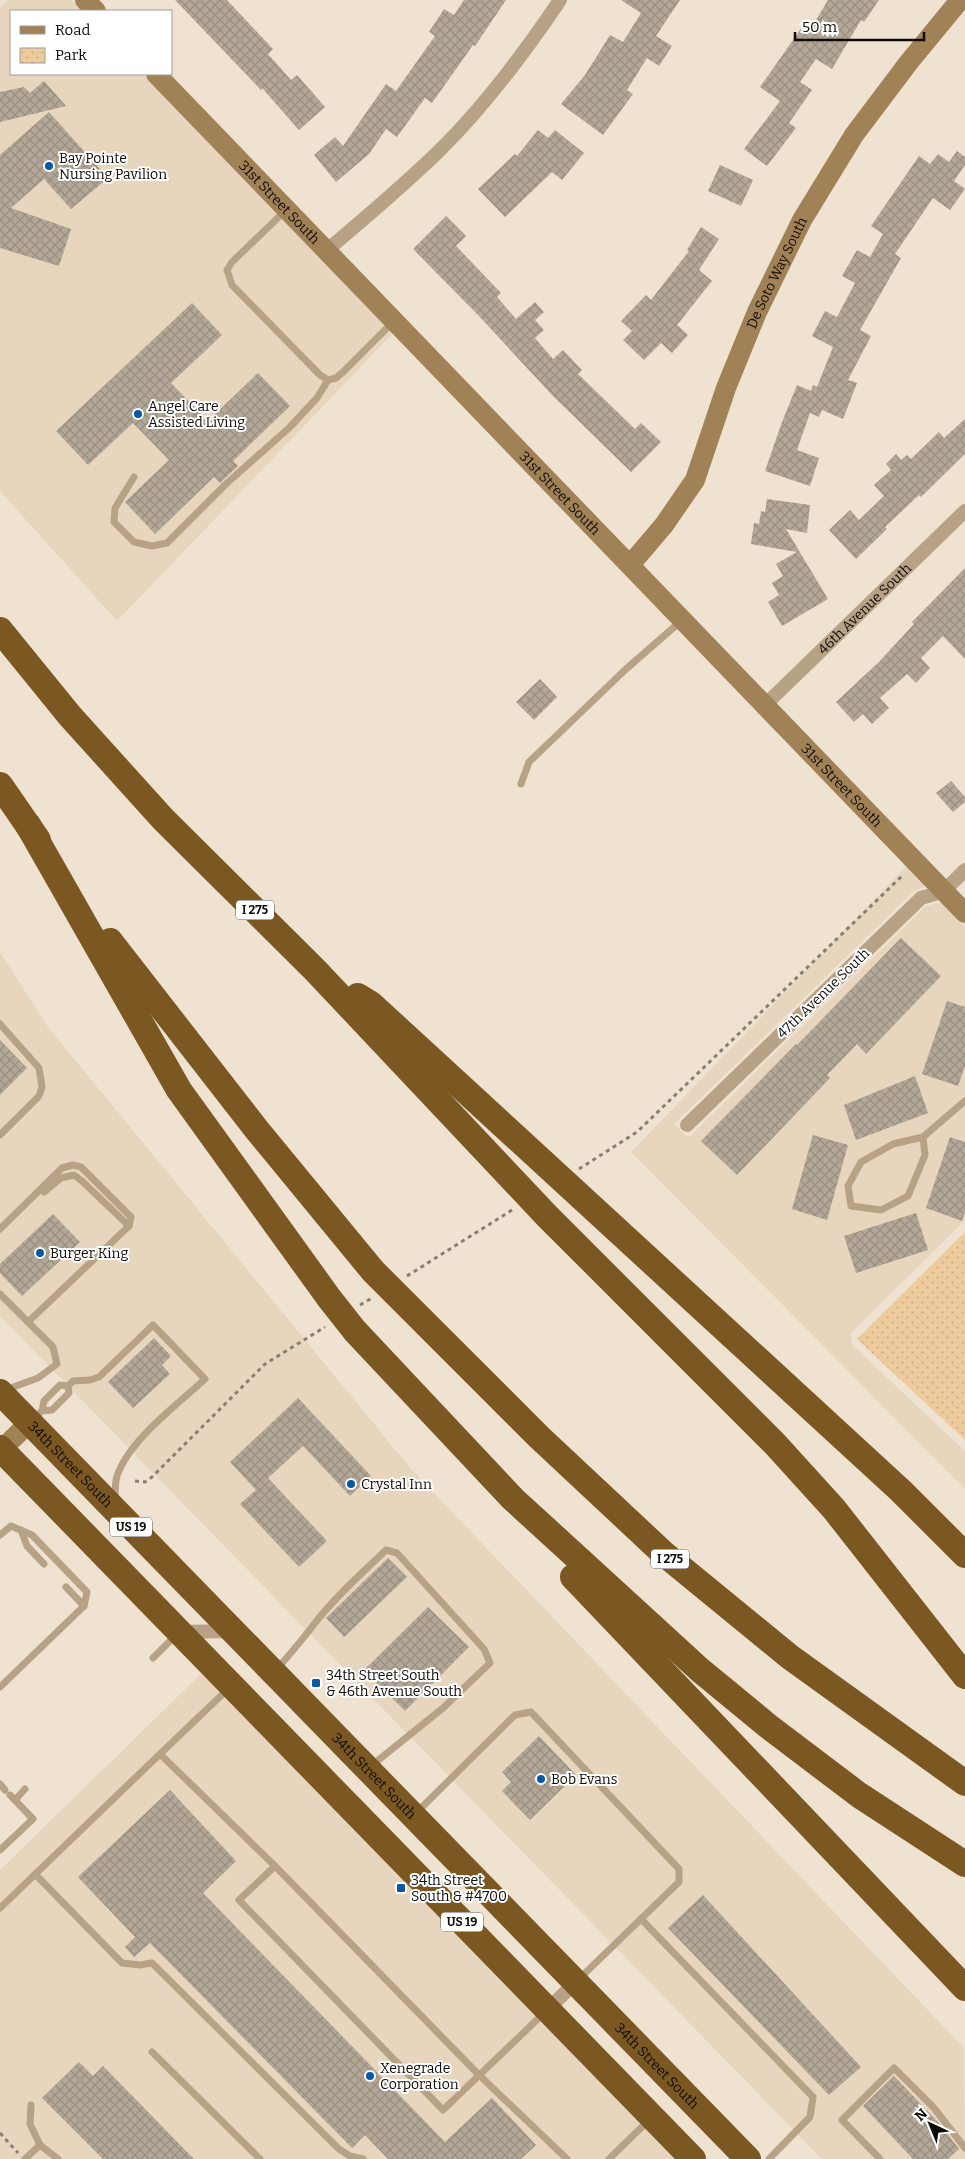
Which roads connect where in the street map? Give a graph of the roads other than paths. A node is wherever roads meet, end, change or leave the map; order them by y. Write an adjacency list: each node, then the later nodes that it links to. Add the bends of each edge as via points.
1 (85, 0): 4 (street)
2 (560, 0): 7 (street, via 487,96 439,151)
3 (960, 0): 12 (street, De Soto Way South, via 854,136 802,220 753,320 695,480 664,525)
4 (95, 10)
5 (157, 75): 6 (street, 31st Street South)
6 (286, 209): 7 (street, 31st Street South); 9 (lane, via 232,262 227,270 228,277 232,285)
7 (326, 251): 8 (street, 31st Street South)
8 (394, 321): 9 (lane, via 343,372); 12 (street, 31st Street South)
9 (328, 380): 10 (lane, via 317,398 289,428 167,542 152,546 134,542 114,522 115,508)
10 (134, 478)
11 (965, 511): 15 (street, 46th Avenue South)
12 (630, 565): 13 (street, 31st Street South)
13 (683, 620): 15 (street, 31st Street South); 16 (lane, via 626,669 529,762)
14 (0, 630): 22 (highway, I 275, via 70,716 163,818)
15 (764, 706): 20 (street, 31st Street South)
16 (520, 784)
17 (0, 785): 18 (highway, I 275)
18 (28, 826): 37 (highway, via 179,1090 328,1298); 54 (highway, I 275, via 93,919 176,1027 257,1130 402,1302 663,1553 790,1657)
19 (965, 870): 20 (street, 47th Avenue South)
20 (944, 891): 21 (street, 31st Street South); 25 (street, 47th Avenue South, via 921,898)
21 (965, 913)
22 (315, 970): 41 (highway, via 371,1004 901,1492); 49 (highway, I 275, via 547,1216 775,1444 834,1508)
23 (0, 1024): 26 (lane, via 39,1068 42,1077 39,1096)
24 (965, 1101): 27 (lane)
25 (687, 1125)
26 (0, 1135)
27 (922, 1137): 27 (lane, via 893,1144 861,1162 848,1186 851,1206 881,1210 908,1196 925,1155)
28 (129, 1226): 29 (lane, via 131,1217 81,1167 72,1165 62,1168); 30 (lane, via 74,1175 61,1178 50,1186); 32 (lane)
29 (0, 1228)
30 (0, 1235)
31 (0, 1294): 32 (lane)
32 (28, 1322): 34 (lane, via 53,1347 57,1364 38,1378)
33 (71, 1384): 35 (lane, via 69,1393 52,1410); 35 (lane, via 60,1385); 38 (lane, via 99,1377 153,1325 205,1379 136,1444 124,1460 116,1477)
34 (0, 1392): 35 (highway, 34th Street South / US 19)
35 (36, 1416): 36 (street); 38 (highway, 34th Street South / US 19)
36 (1, 1449): 46 (highway, US 19)
37 (513, 1499): 59 (highway, via 700,1670 768,1726 859,1794); 65 (highway, via 570,1573)
38 (114, 1509): 45 (highway, 34th Street South / US 19)
39 (21, 1530): 40 (lane, via 10,1526); 42 (lane, via 27,1546); 44 (lane, via 32,1535 87,1592)
40 (0, 1536)
41 (965, 1555)
42 (44, 1564)
43 (66, 1587): 44 (lane)
44 (84, 1606): 51 (lane)
45 (232, 1631): 46 (street); 48 (highway, 34th Street South / US 19)
46 (179, 1632): 47 (lane); 50 (highway, US 19)
47 (153, 1658)
48 (274, 1673): 53 (highway, 34th Street South / US 19); 53 (lane, via 367,1568 386,1550 397,1553 484,1649 490,1663 443,1708)
49 (965, 1676)
50 (231, 1686): 52 (lane); 66 (highway, US 19)
51 (0, 1687)
52 (160, 1754): 60 (lane); 61 (lane)
53 (367, 1770): 57 (highway, 34th Street South / US 19)
54 (965, 1783)
55 (26, 1790): 56 (lane)
56 (7, 1792): 58 (lane, via 33,1819)
57 (413, 1816): 63 (lane, via 515,1715 531,1712 679,1869 679,1882); 64 (highway, 34th Street South / US 19)
58 (0, 1850)
59 (965, 1864)
60 (275, 1866): 68 (lane); 68 (lane, via 239,1900 442,2110)
61 (35, 1874): 62 (lane); 77 (lane, via 122,1963 152,1963 339,2149)
62 (0, 1908)
63 (641, 1919): 64 (lane); 81 (lane, via 813,2096 810,2117)
64 (576, 1982): 66 (street); 80 (highway, 34th Street South / US 19)
65 (965, 1988)
66 (548, 2009): 68 (lane); 70 (highway, US 19)
67 (152, 2052): 76 (lane)
68 (479, 2075): 73 (lane)
69 (31, 2105): 71 (lane, via 30,2124)
70 (651, 2117): 78 (lane); 79 (highway, US 19)
71 (40, 2145): 74 (lane); 75 (lane)
72 (965, 2148): 82 (lane, via 934,2108 894,2068 842,2120)
73 (563, 2158)
74 (24, 2159)
75 (58, 2159)
76 (260, 2159)
77 (363, 2159)
78 (609, 2159)
79 (693, 2159)
80 (748, 2159)
81 (769, 2159)
82 (880, 2159)

